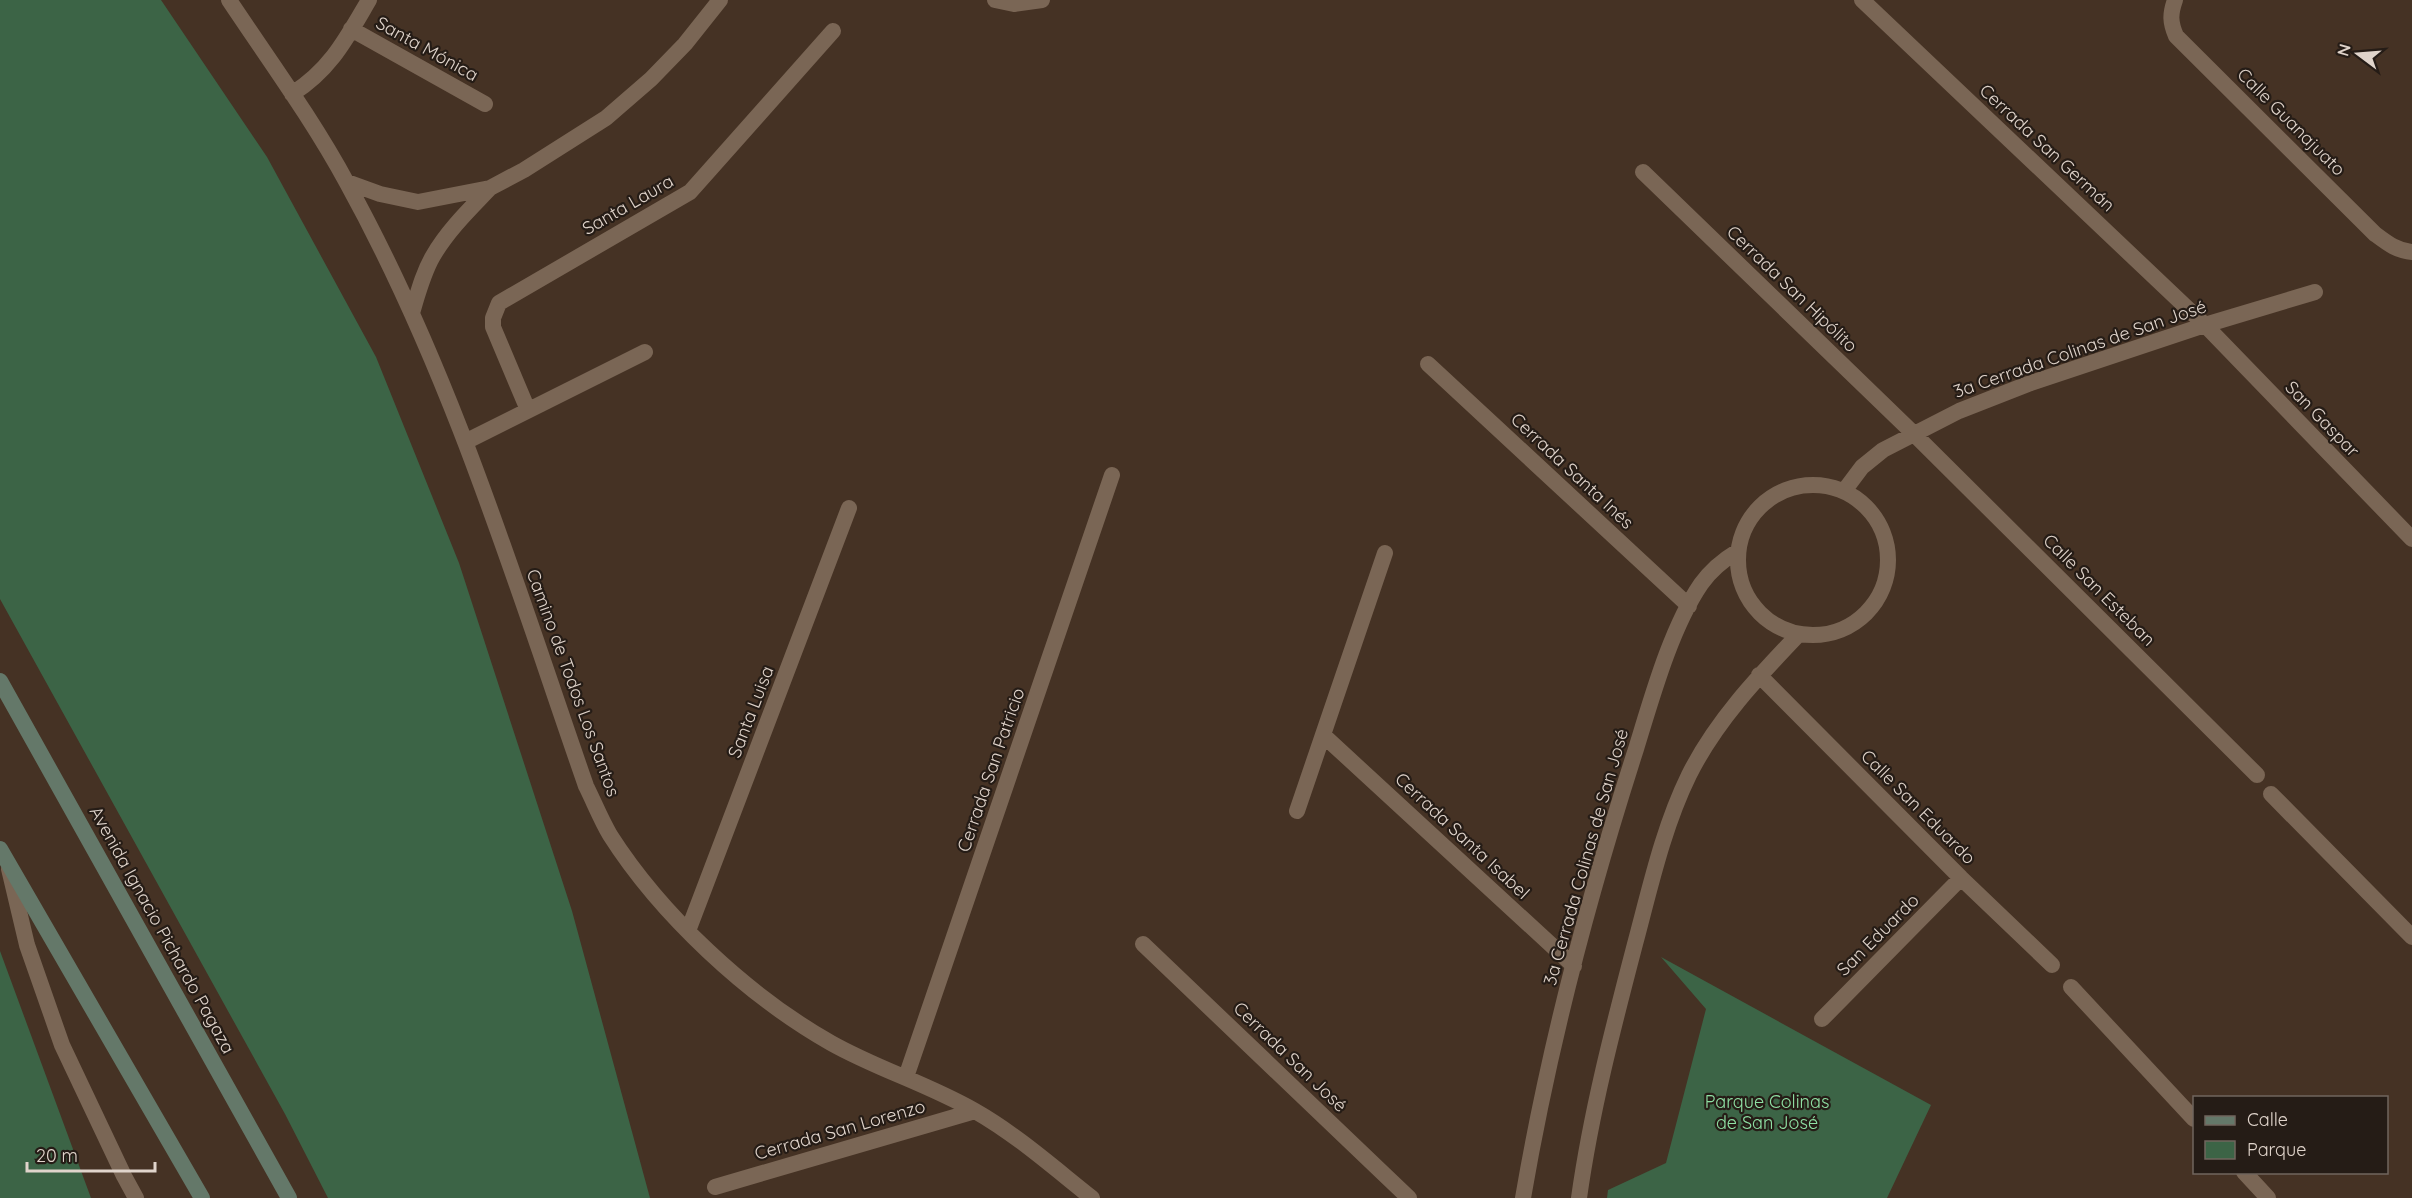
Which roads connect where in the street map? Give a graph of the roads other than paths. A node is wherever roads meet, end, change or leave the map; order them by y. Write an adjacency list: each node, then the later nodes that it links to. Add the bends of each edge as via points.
1 (229, 0): 10 (street, Camino de Todos Los Santos)
2 (369, 0): 8 (street, Santa Mónica)
3 (720, 0): 14 (street, via 679,51 606,118)
4 (995, 0): 5 (street, via 1014,4)
5 (1042, 0)
6 (1862, 0): 18 (street, Cerrada San Germán)
7 (2175, 0): 15 (street, Calle Guanajuato, via 2170,24 2176,36 2375,234 2389,245)
8 (351, 29): 10 (street, Santa Mónica, via 332,60 312,81); 11 (street, Santa Mónica)
9 (833, 31): 21 (street, Santa Laura, via 690,192 499,303 493,327)
10 (292, 94): 13 (street, Camino de Todos Los Santos)
11 (484, 104)
12 (1643, 172): 22 (street, Cerrada San Hipólito)
13 (347, 182): 14 (street, via 418,202); 17 (street, Camino de Todos Los Santos)
14 (490, 188): 17 (street, via 433,255)
15 (2412, 252)
16 (2315, 292): 18 (street, 3a Cerrada Colinas de San José)
17 (412, 313): 23 (street, Camino de Todos Los Santos)
18 (2205, 325): 22 (street, 3a Cerrada Colinas de San José, via 2028,384); 27 (street, San Gaspar)
19 (645, 352): 21 (street)
20 (1428, 364): 30 (street, Cerrada Santa Inés)
21 (528, 410): 23 (street)
22 (1913, 434): 25 (street, 3a Cerrada Colinas de San José, via 1862,467); 35 (street, Calle San Esteban)
23 (467, 441): 40 (street, Camino de Todos Los Santos, via 586,786 610,834 645,883)
24 (1112, 475): 47 (street, Cerrada San Patricio)
25 (1844, 491): 28 (street, via 1825,485 1805,485 1767,500 1744,532); 31 (street, via 1865,505 1880,524 1888,547 1888,571 1881,595 1866,615 1846,629 1823,636)
26 (849, 508): 40 (street, Santa Luisa)
27 (2412, 539)
28 (1738, 551): 30 (street, 3a Cerrada Colinas de San José, via 1721,561); 31 (street, via 1740,580 1752,605 1772,624)
29 (1385, 554): 34 (street)
30 (1689, 606): 44 (street, 3a Cerrada Colinas de San José, via 1660,671 1611,828)
31 (1798, 635): 32 (street)
32 (1759, 675): 39 (street, Calle San Eduardo); 60 (street, via 1717,728 1689,775 1661,850 1600,1085)
33 (0, 681): 56 (main road, Avenida Ignacio Pichardo Pagaza)
34 (1323, 735): 37 (street); 44 (street, Cerrada Santa Isabel)
35 (2257, 775)
36 (2271, 794): 41 (street)
37 (1297, 811)
38 (4, 856): 51 (street, via 27,945 62,1045); 55 (main road)
39 (1961, 878): 43 (street, Calle San Eduardo); 46 (street, San Eduardo)
40 (688, 931): 47 (street, Camino de Todos Los Santos, via 741,981 792,1018 865,1061)
41 (2412, 937)
42 (1143, 944): 58 (street, Cerrada San José)
43 (2052, 965)
44 (1574, 966): 59 (street, 3a Cerrada Colinas de San José, via 1548,1070)
45 (2071, 987): 49 (street)
46 (1822, 1018)
47 (906, 1077): 48 (street, Camino de Todos Los Santos)
48 (975, 1111): 52 (street, Cerrada San Lorenzo); 57 (street, Camino de Todos Los Santos, via 1003,1128)
49 (2193, 1118)
50 (2245, 1174): 61 (street)
51 (123, 1176): 53 (street); 54 (street)
52 (715, 1187)
53 (128, 1198)
54 (136, 1198)
55 (202, 1198)
56 (290, 1198)
57 (1092, 1198)
58 (1409, 1198)
59 (1523, 1198)
60 (1579, 1198)
61 (2268, 1198)

